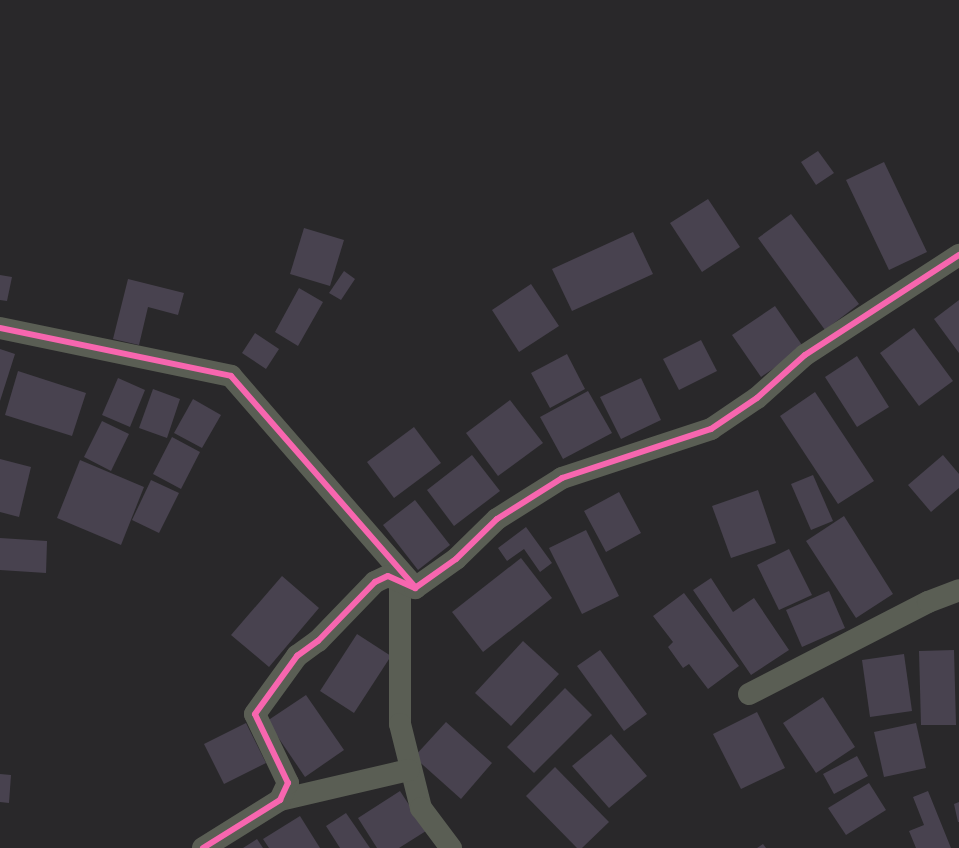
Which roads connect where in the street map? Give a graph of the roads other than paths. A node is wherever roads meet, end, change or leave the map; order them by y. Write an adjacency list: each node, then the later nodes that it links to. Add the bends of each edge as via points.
1 (959, 255): 3 (street, via 805,355 757,398 711,429 562,478 497,519 456,559)
2 (0, 328): 3 (street, via 231,376)
3 (408, 585): 6 (street, via 400,724); 7 (street, via 388,576 375,582 318,640 297,656 255,714 288,783)
4 (959, 590): 5 (street, via 928,602)
5 (749, 694)
6 (409, 770): 7 (street); 9 (street, via 421,808)
7 (280, 800): 8 (street)
8 (203, 848)
9 (451, 848)

